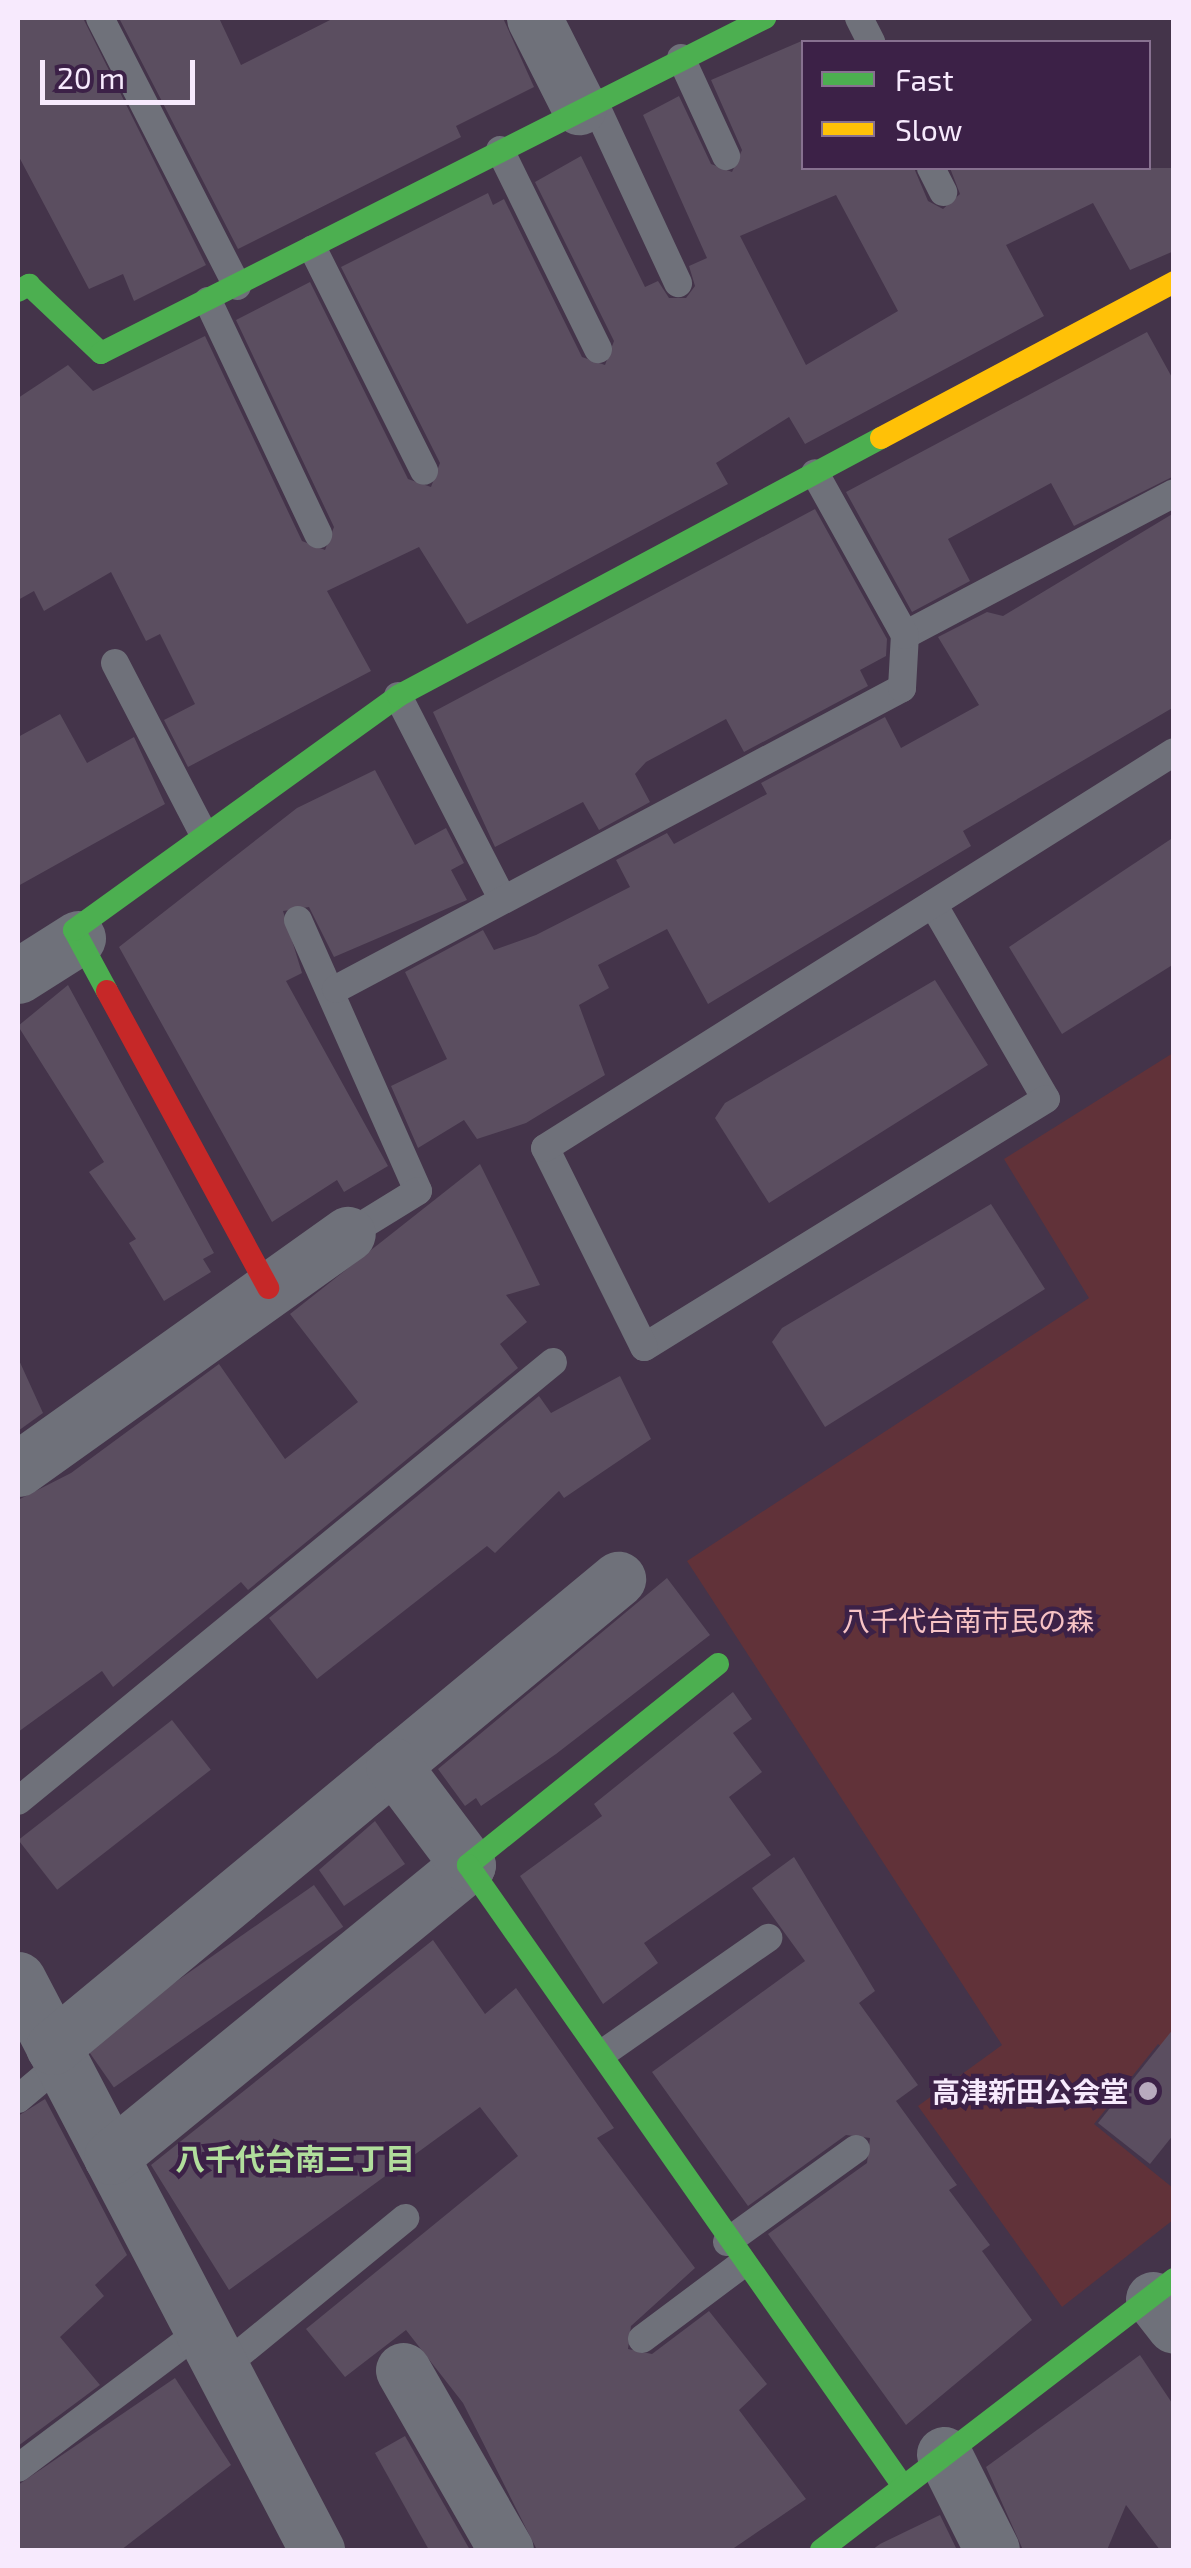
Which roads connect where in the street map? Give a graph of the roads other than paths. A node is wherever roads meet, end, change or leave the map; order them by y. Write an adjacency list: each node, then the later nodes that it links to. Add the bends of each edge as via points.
1 (100, 18): 11 (lane)
2 (534, 18): 5 (street)
3 (765, 18): 4 (street)
4 (681, 58): 5 (street); 7 (lane)
5 (586, 103): 6 (street); 10 (lane)
6 (500, 150): 8 (street); 14 (lane)
7 (726, 156)
8 (314, 249): 11 (street); 15 (lane)
9 (1174, 282): 16 (street)
10 (678, 283)
11 (237, 286): 13 (street)
12 (18, 291): 13 (street, via 29,284 102,353)
13 (208, 301): 18 (lane)
14 (598, 349)
15 (424, 471)
16 (814, 473): 19 (lane); 21 (street)
17 (1174, 492): 19 (lane)
18 (318, 534)
19 (905, 635): 24 (lane, via 902,688)
20 (114, 664): 23 (lane)
21 (398, 696): 23 (street); 24 (lane)
22 (1174, 752): 25 (lane)
23 (202, 831): 27 (street, via 74,930)
24 (502, 898): 29 (lane)
25 (933, 904): 25 (lane, via 545,1148 644,1347 1046,1099)
26 (298, 920): 29 (lane)
27 (78, 938): 28 (street); 31 (street)
28 (18, 976)
29 (336, 989): 30 (lane, via 418,1191)
30 (348, 1234): 31 (street)
31 (268, 1288): 33 (street, via 117,1387)
32 (553, 1362): 37 (lane)
33 (18, 1469)
34 (618, 1580): 36 (street)
35 (718, 1664): 38 (street)
36 (393, 1765): 38 (street); 42 (street)
37 (18, 1801)
38 (468, 1865): 41 (street); 45 (street)
39 (768, 1938): 41 (lane)
40 (18, 1978): 42 (street)
41 (606, 2051): 47 (street)
42 (58, 2055): 43 (lane); 45 (street)
43 (18, 2099)
44 (856, 2149): 47 (lane)
45 (111, 2156): 50 (street)
46 (405, 2218): 50 (lane)
47 (734, 2253): 49 (lane); 53 (street)
48 (1167, 2301): 53 (street)
49 (642, 2339)
50 (212, 2349): 52 (lane); 54 (street)
51 (403, 2370): 55 (street)
52 (18, 2468)
53 (923, 2470): 56 (street); 57 (street)
54 (317, 2550)
55 (506, 2550)
56 (821, 2550)
57 (992, 2550)

